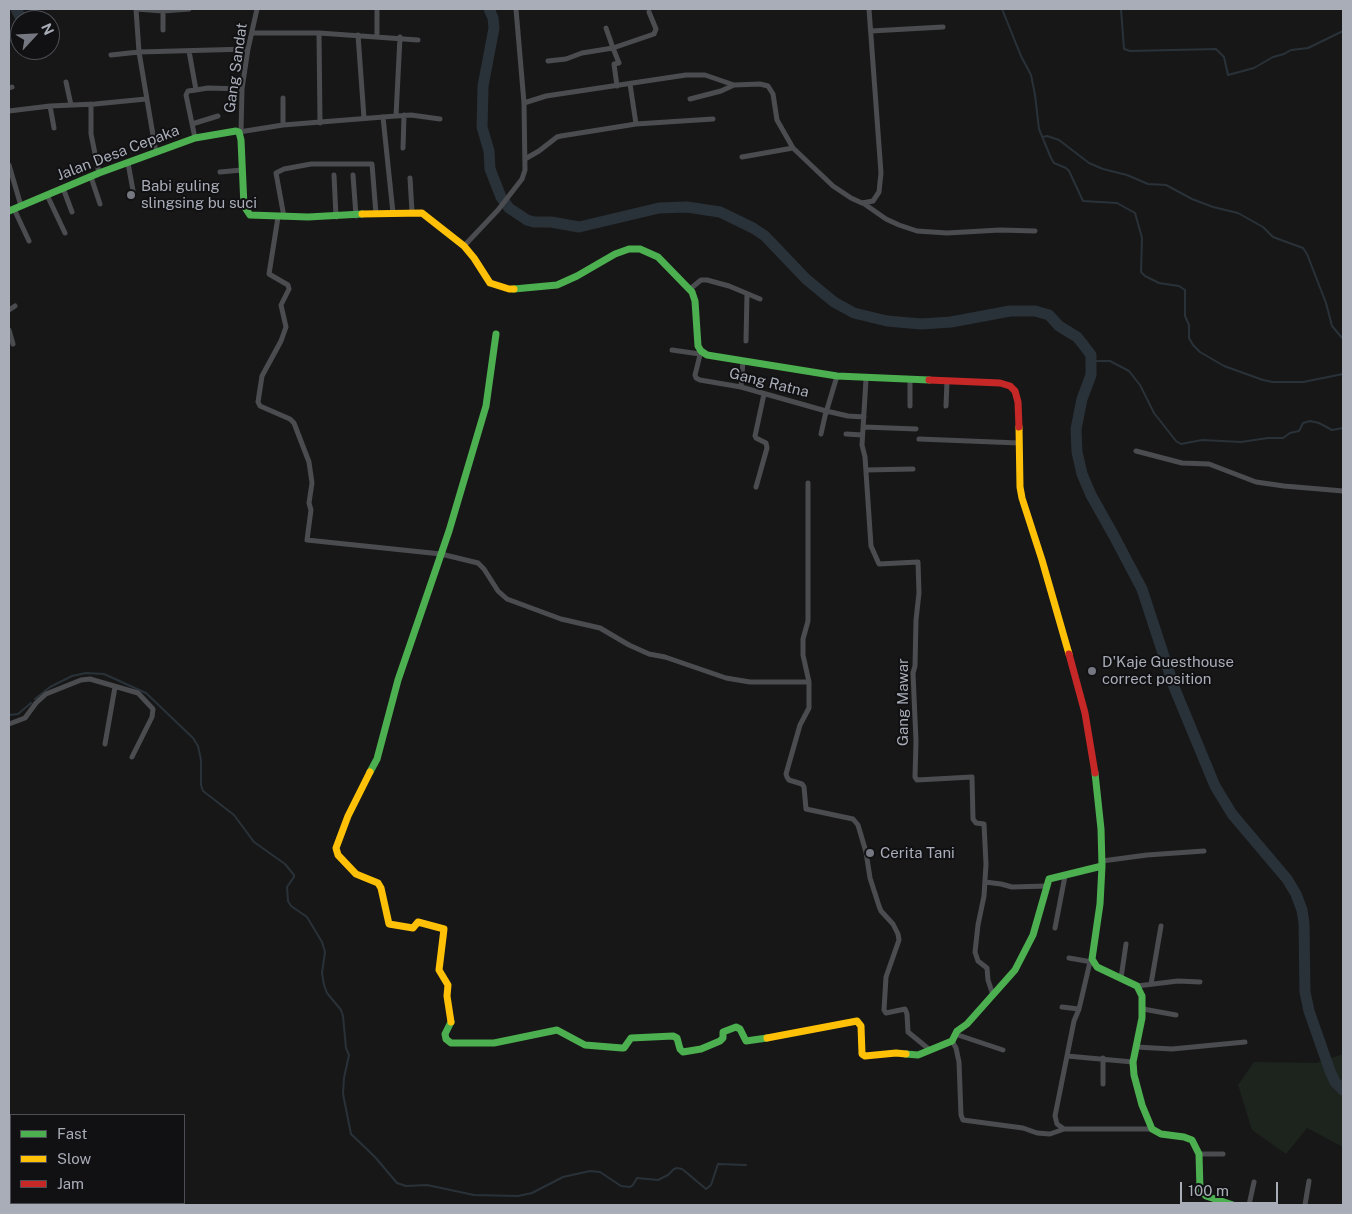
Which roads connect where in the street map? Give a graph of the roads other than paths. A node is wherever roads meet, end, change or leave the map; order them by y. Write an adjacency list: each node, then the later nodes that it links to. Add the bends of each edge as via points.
1 (136, 9): 7 (street); 23 (street)
2 (189, 9): 6 (street)
3 (257, 9): 14 (street, Gang Sandat)
4 (516, 9): 35 (street)
5 (868, 9): 13 (street)
6 (171, 10): 7 (street)
7 (163, 11): 12 (street)
8 (377, 11): 17 (street)
9 (650, 12): 21 (street, via 656,29 654,34)
10 (943, 27): 13 (street)
11 (606, 28): 21 (street)
12 (162, 30)
13 (871, 31): 71 (street, via 881,173 877,197)
14 (252, 33): 15 (street); 20 (street, Gang Sandat)
15 (319, 33): 16 (street); 47 (street)
16 (358, 35): 17 (street); 44 (street)
17 (377, 36): 18 (street)
18 (400, 37): 19 (street); 42 (street)
19 (418, 40)
20 (248, 48): 22 (street); 30 (street, Gang Sandat)
21 (613, 48): 25 (street); 29 (street, via 620,63 614,64)
22 (189, 51): 23 (street); 31 (street)
23 (139, 52): 24 (street); 32 (street)
24 (111, 55)
25 (548, 60)
26 (66, 82): 37 (street)
27 (630, 84): 28 (street, via 697,74); 29 (street); 49 (street)
28 (734, 85): 34 (street); 55 (street, via 768,86 773,94 777,120)
29 (617, 86): 35 (street, via 546,96)
30 (242, 89): 31 (street); 52 (street, Gang Sandat)
31 (196, 90): 48 (street, via 187,92)
32 (146, 98): 36 (street); 56 (street)
33 (282, 98): 50 (street)
34 (690, 99)
35 (524, 103): 58 (street)
36 (91, 104): 37 (street); 63 (street, via 91,134)
37 (71, 105): 38 (street)
38 (50, 106): 39 (street); 51 (street)
39 (9, 111)
40 (404, 115): 42 (street); 45 (street); 54 (street)
41 (218, 116): 48 (street)
42 (396, 116): 43 (street)
43 (382, 117): 44 (street); 76 (street)
44 (364, 118): 47 (street)
45 (440, 118)
46 (714, 119): 49 (street)
47 (320, 123): 50 (street)
48 (192, 124): 53 (street)
49 (636, 124): 58 (street, via 556,137)
50 (283, 125): 52 (street)
51 (54, 128)
52 (240, 132): 53 (street, Jalan Desa Cepaka); 61 (street)
53 (195, 138): 56 (street, Jalan Desa Cepaka)
54 (403, 148)
55 (792, 148): 57 (street); 71 (street, via 833,186)
56 (156, 153): 59 (street, Jalan Desa Cepaka)
57 (742, 157)
58 (525, 159): 84 (street, via 525,170 516,188)
59 (128, 163): 63 (street, Jalan Desa Cepaka); 70 (street)
60 (9, 165): 73 (street)
61 (242, 170): 62 (street); 79 (street, via 247,212 255,216)
62 (220, 172)
63 (99, 173): 66 (street, Jalan Desa Cepaka)
64 (334, 175): 80 (street)
65 (353, 175): 78 (street)
66 (91, 177): 68 (street, Jalan Desa Cepaka); 72 (street)
67 (410, 178): 75 (street)
68 (63, 188): 69 (street, Jalan Desa Cepaka); 74 (street)
69 (47, 195): 73 (street, Jalan Desa Cepaka); 82 (street)
70 (134, 196)
71 (862, 203): 81 (street, via 886,219 917,231)
72 (100, 204)
73 (15, 209): 83 (street)
74 (72, 212)
75 (412, 212): 76 (street); 84 (street, via 422,213)
76 (393, 213): 77 (street)
77 (376, 214): 78 (street); 79 (street, via 372,164 311,164 284,168 276,173)
78 (356, 216): 80 (street)
79 (281, 217): 80 (street); 120 (street, via 269,274 288,284 290,289 281,305 286,327 262,376 258,402 294,423 310,462 311,510 307,540)
80 (336, 217)
81 (1035, 231)
82 (65, 233)
83 (30, 240)
84 (464, 246): 85 (street, via 488,281 504,288 556,285 615,254 637,249 658,257)
85 (690, 289): 86 (street, via 701,280 707,280); 95 (street, via 695,301)
86 (748, 294): 87 (street); 92 (street)
87 (760, 299)
88 (15, 306): 89 (street)
89 (9, 310)
90 (9, 330): 93 (street)
91 (496, 334): 120 (street, via 486,406)
92 (746, 341)
93 (13, 344)
94 (672, 350): 95 (street)
95 (700, 353): 96 (street); 101 (street, Gang Ratna, via 696,378)
96 (743, 361): 97 (street); 101 (street)
97 (837, 376): 98 (street); 105 (street)
98 (866, 379): 99 (street); 106 (street, Gang Mawar)
99 (910, 380): 100 (street); 103 (street)
100 (948, 381): 104 (street); 113 (street, via 1010,386 1018,402)
101 (741, 387): 102 (street, Gang Ratna)
102 (764, 394): 105 (street, Gang Ratna); 118 (street, via 755,436 767,448)
103 (910, 406)
104 (946, 406)
105 (826, 411): 106 (street, Gang Ratna); 109 (street)
106 (864, 417): 107 (street, Gang Mawar)
107 (864, 427): 108 (street); 111 (street, Gang Mawar)
108 (916, 429)
109 (821, 434)
110 (846, 434): 111 (street)
111 (862, 435): 116 (street, Gang Mawar)
112 (919, 439): 113 (street)
113 (1019, 443): 127 (street, via 1022,498 1087,723 1101,829)
114 (1136, 451): 119 (street, via 1182,463 1208,464 1256,482)
115 (914, 469): 116 (street)
116 (866, 470): 129 (street, Gang Mawar, via 871,546 877,561 879,564 918,562 913,673 914,777 918,780 972,777 973,819 976,823 983,823 985,828)
117 (808, 483): 121 (street, via 808,621 803,655)
118 (756, 487)
119 (1343, 491)
120 (441, 554): 121 (street, via 480,564 498,591 510,601 561,619 600,628 649,654 726,678 750,682); 148 (street, via 398,680 377,759 336,848 356,874 378,883 388,924 412,928 418,922 444,929 439,970 448,985 451,1024 445,1034 446,1039 451,1043 494,1044 557,1030 585,1045 622,1048 629,1038 673,1036 684,1052 720,1041 723,1032 736,1027 746,1041 751,1041 854,1021 860,1023 861,1051 865,1056 914,1055)
121 (809, 682): 148 (street, via 809,708 800,725 786,774 789,780 804,787 806,809 853,819 858,825 881,911 899,940 886,977 884,1010 886,1013 905,1009 908,1032)
122 (115, 688): 123 (street, via 90,679 81,680 46,694 25,718); 124 (street); 125 (street, via 138,693 152,709 152,717)
123 (9, 724)
124 (105, 744)
125 (132, 757)
126 (1204, 851): 127 (street, via 1147,854)
127 (1102, 864): 128 (street); 135 (street)
128 (1066, 876): 130 (street, via 1052,878 1047,881); 132 (street)
129 (985, 882): 130 (street, via 1012,887); 140 (street, Gang Mawar, via 975,952 978,961 987,968)
130 (1047, 886): 140 (street, via 1030,944 1015,970)
131 (1161, 926): 138 (street)
132 (1055, 928)
133 (1126, 944): 136 (street)
134 (1069, 958): 135 (street)
135 (1092, 962): 136 (street); 143 (street)
136 (1121, 978): 139 (street)
137 (1200, 982): 138 (street)
138 (1151, 984): 139 (street)
139 (1136, 986): 142 (street, via 1142,996)
140 (993, 995): 145 (street)
141 (1062, 1007): 143 (street)
142 (1143, 1009): 144 (street); 147 (street)
143 (1079, 1010): 150 (street)
144 (1176, 1015)
145 (954, 1037): 148 (street); 149 (street); 154 (street, via 959,1062 962,1119 1037,1133 1050,1134)
146 (1245, 1042): 147 (street, via 1172,1049)
147 (1136, 1046): 152 (street)
148 (930, 1050)
149 (1004, 1050)
150 (1067, 1056): 151 (street); 154 (street, via 1055,1116 1057,1124)
151 (1103, 1058): 152 (street); 153 (street)
152 (1133, 1062): 155 (street, via 1137,1089)
153 (1103, 1084)
154 (1064, 1129): 155 (street)
155 (1152, 1129): 156 (street, via 1161,1134 1189,1138 1196,1144)
156 (1199, 1154): 157 (street); 160 (street, via 1200,1190)
157 (1223, 1154)
158 (1309, 1181): 162 (street)
159 (1254, 1182): 161 (street)
160 (1233, 1205)
161 (1249, 1205)
162 (1305, 1205)

